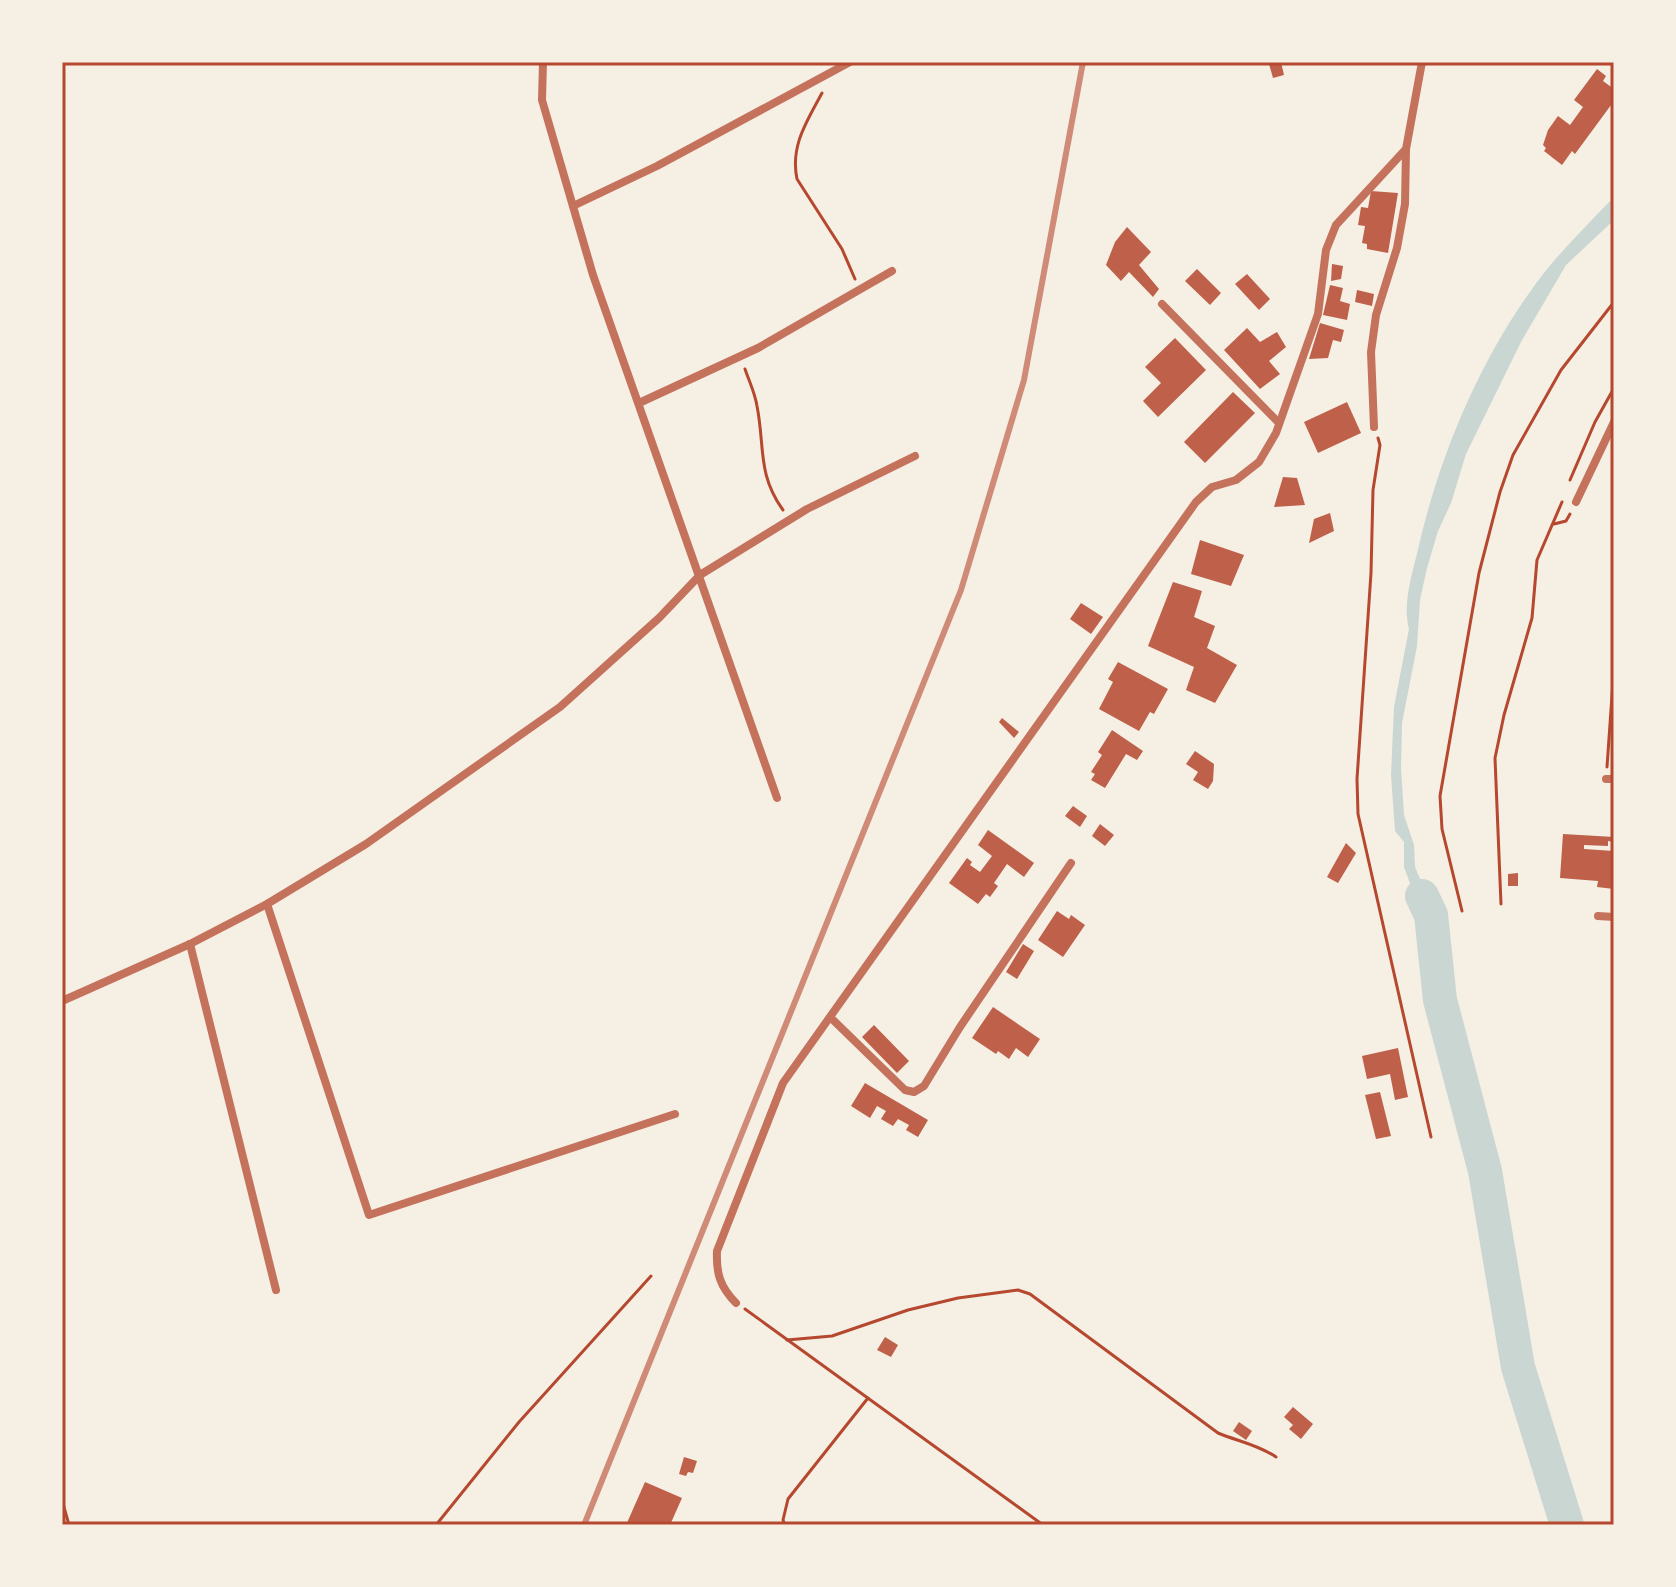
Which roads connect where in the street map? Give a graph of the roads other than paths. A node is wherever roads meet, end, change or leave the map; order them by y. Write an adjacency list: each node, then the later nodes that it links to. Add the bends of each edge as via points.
1 (543, 62): 5 (street, via 542,100)
2 (850, 62): 5 (street)
3 (1422, 62): 4 (street)
4 (1406, 149): 10 (street, via 1336,225 1326,250 1318,314); 11 (street, via 1405,204 1371,352)
5 (573, 206): 8 (street)
6 (892, 271): 8 (street, via 740,356)
7 (1162, 304): 10 (street)
8 (639, 403): 14 (street)
9 (1614, 422): 13 (street)
10 (1279, 423): 22 (street, via 1259,462 1236,480 1212,487 1196,502)
11 (1374, 427)
12 (915, 456): 14 (street, via 790,519)
13 (1576, 502)
14 (700, 575): 15 (street); 17 (street, via 560,707 366,844)
15 (777, 798)
16 (1071, 863): 22 (street, via 924,1086 905,1090)
17 (267, 904): 20 (street); 23 (street, via 369,1215)
18 (1598, 916): 19 (street)
19 (1614, 917)
20 (190, 944): 21 (street); 24 (street)
21 (62, 1001)
22 (831, 1018): 25 (street, via 783,1083 717,1251 723,1290)
23 (675, 1114)
24 (276, 1290)
25 (736, 1303)

